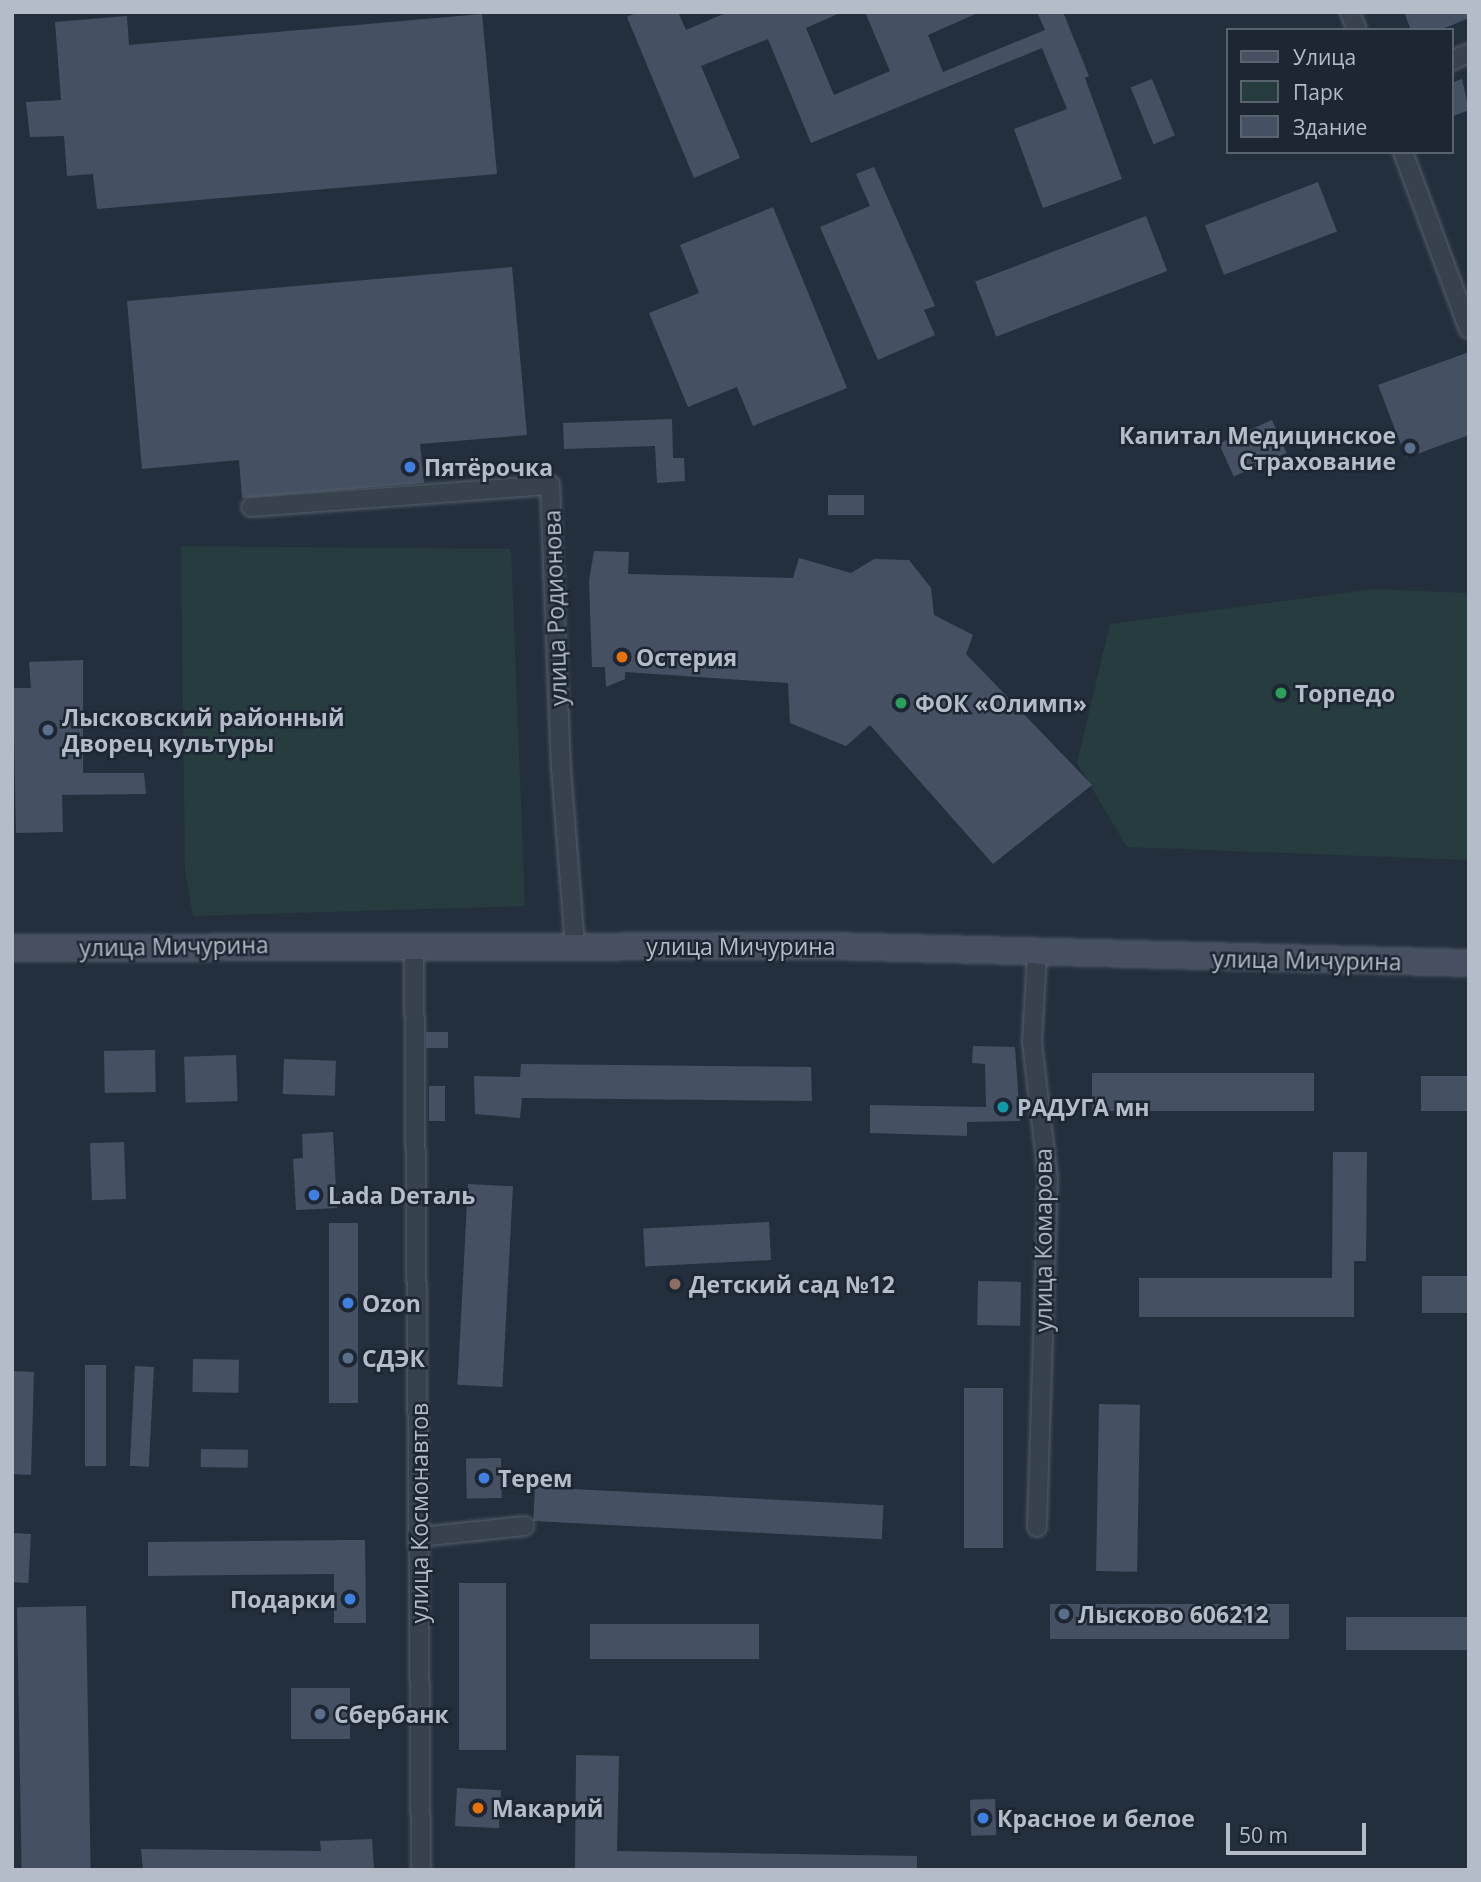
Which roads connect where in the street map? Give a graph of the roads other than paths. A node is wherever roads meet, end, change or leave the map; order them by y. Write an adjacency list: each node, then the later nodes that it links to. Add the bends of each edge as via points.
1 (1469, 53): 2 (street)
2 (1453, 60)
3 (1404, 154): 4 (street)
4 (1467, 318)
5 (251, 507): 6 (street, улица Родионова, via 550,485 561,768)
6 (575, 946): 7 (main road, улица Мичурина); 9 (main road, улица Мичурина, via 829,946)
7 (414, 947): 8 (main road, улица Мичурина); 13 (street, улица Космонавтов)
8 (12, 948)
9 (1037, 954): 10 (main road, улица Мичурина); 12 (street, улица Комарова, via 1032,1042 1048,1178)
10 (1469, 963)
11 (524, 1526): 13 (street)
12 (1037, 1527)
13 (419, 1537): 14 (street, улица Космонавтов)
14 (421, 1870)

